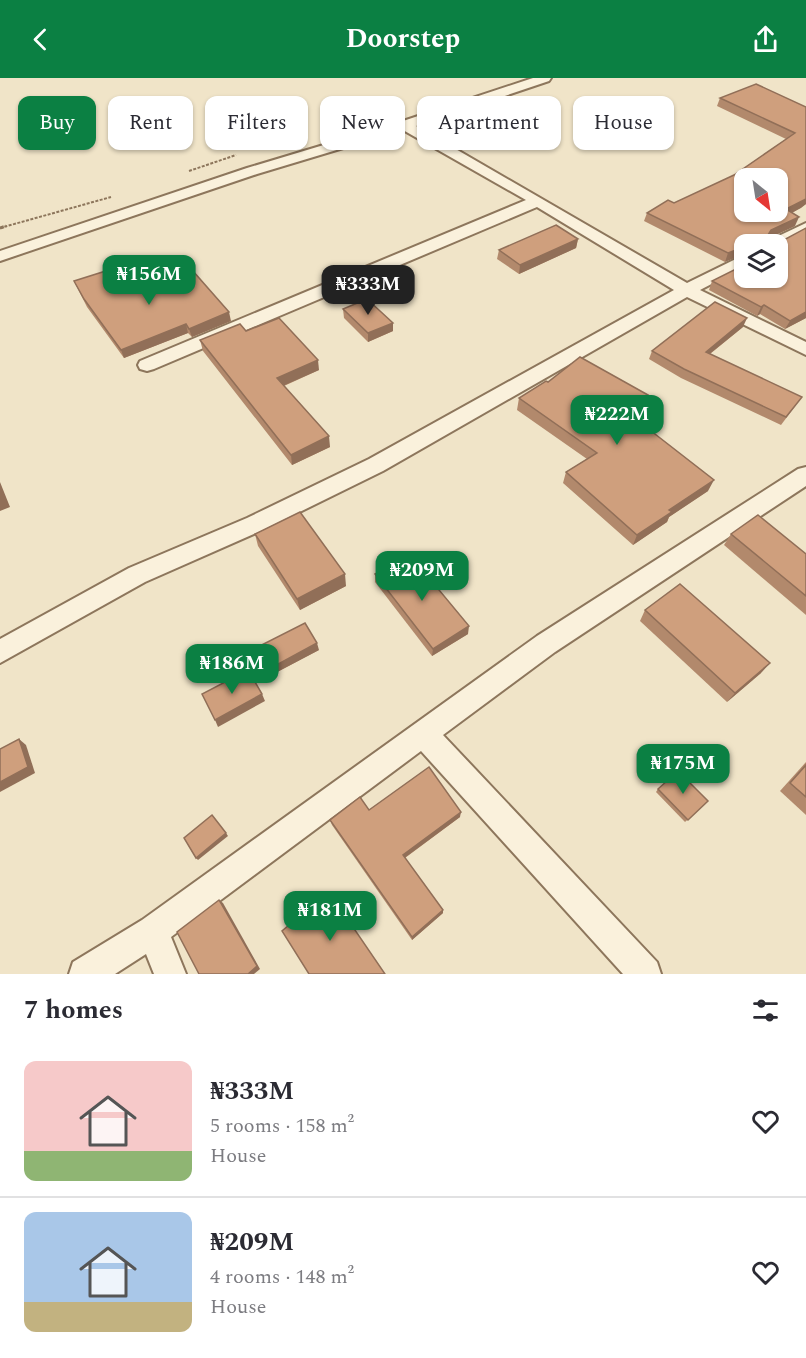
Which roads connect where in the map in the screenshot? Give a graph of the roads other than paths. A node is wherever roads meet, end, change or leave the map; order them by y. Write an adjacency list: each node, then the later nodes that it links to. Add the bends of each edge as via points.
1 (545, 78): 2 (street)
2 (405, 125): 4 (street)
3 (320, 149): 7 (street)
4 (538, 201): 9 (street); 11 (street)
5 (806, 228): 6 (street)
6 (788, 237)
7 (0, 256)
8 (734, 265): 9 (street)
9 (687, 290): 10 (street); 13 (street, via 376,465 255,524 137,575)
10 (806, 349)
11 (147, 365)
12 (806, 475): 14 (street, via 546,644)
13 (0, 652)
14 (423, 733): 15 (street); 18 (street)
15 (153, 932): 16 (street); 17 (street)
16 (85, 974)
17 (170, 974)
18 (645, 974)

